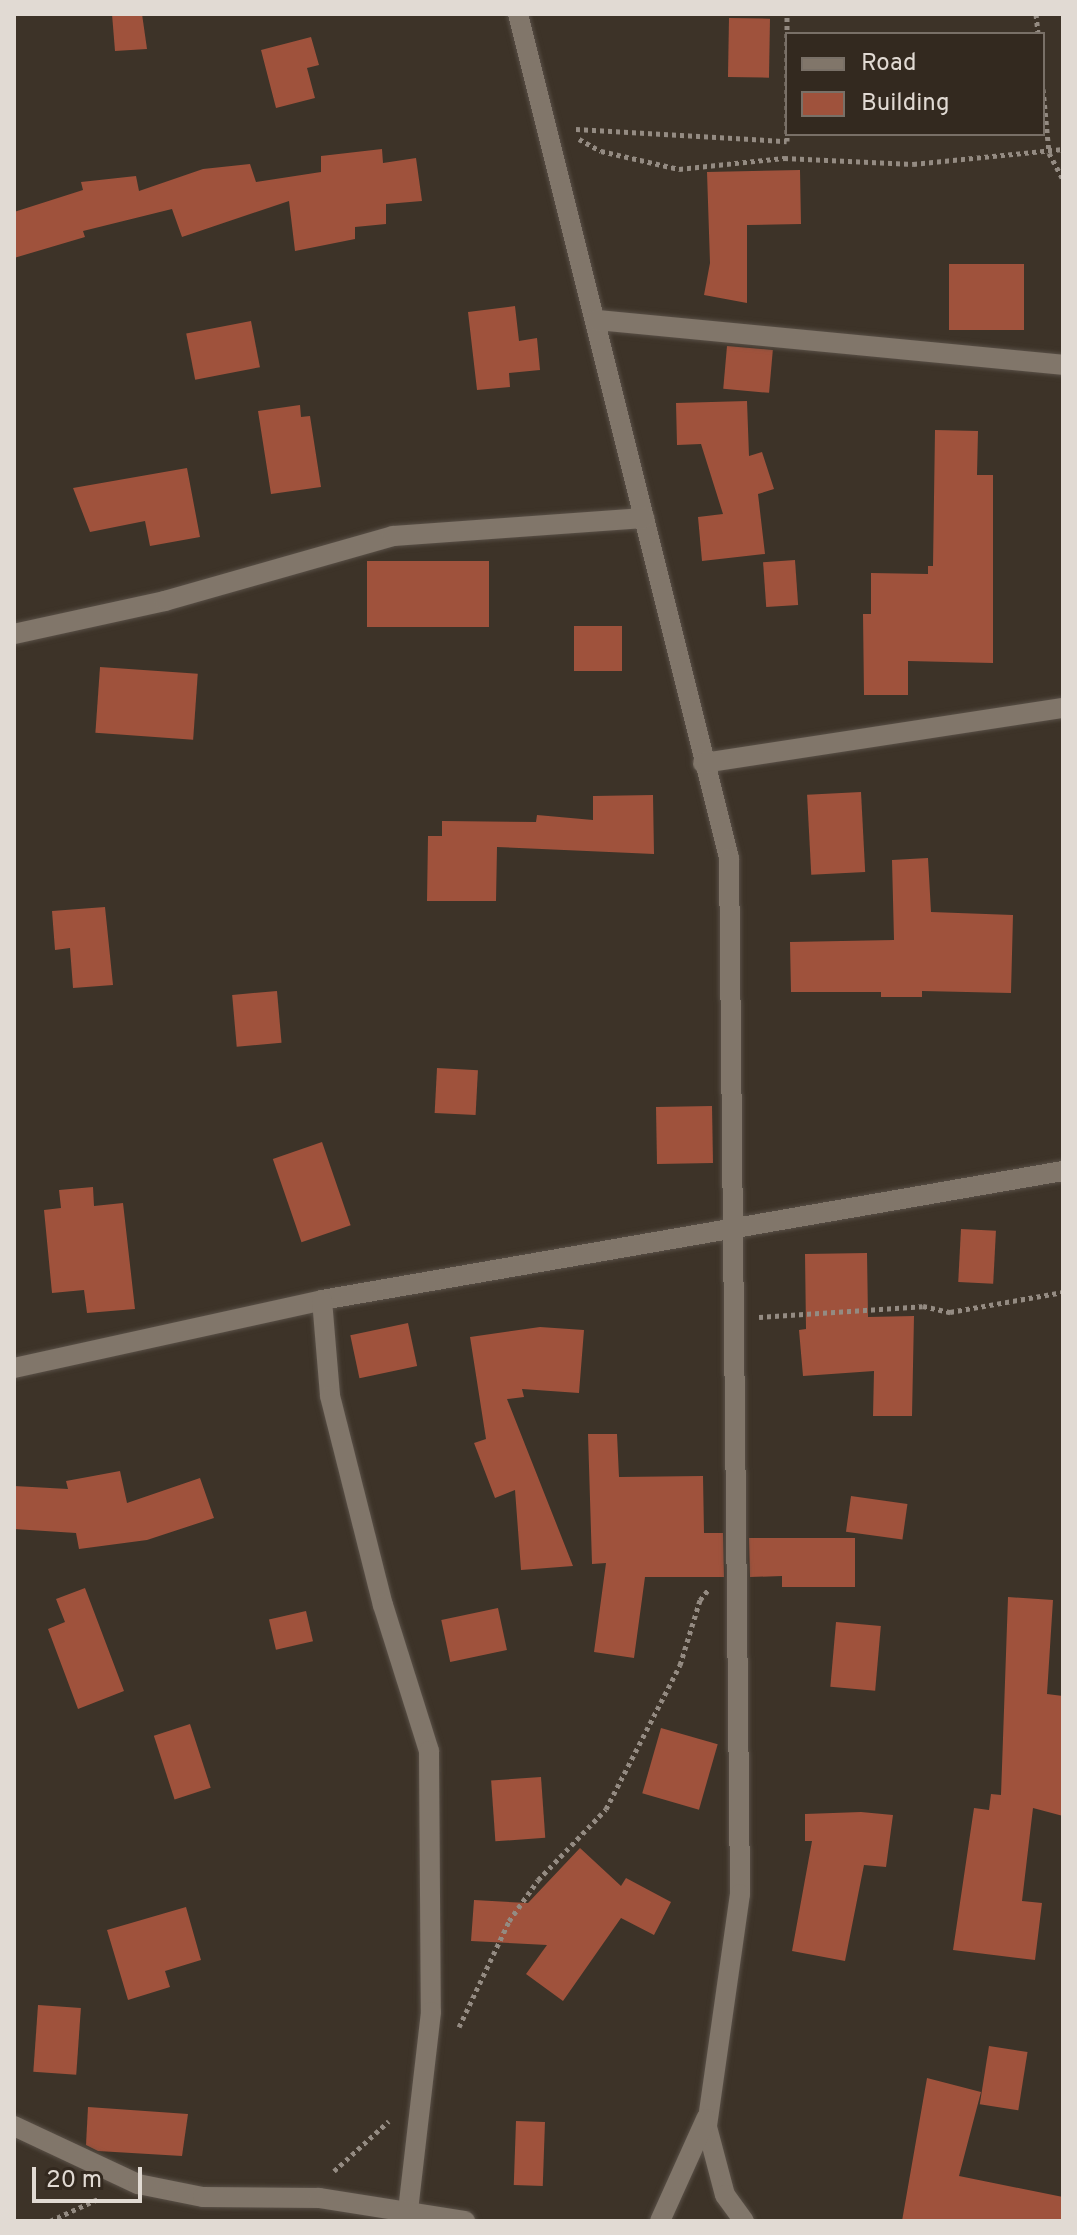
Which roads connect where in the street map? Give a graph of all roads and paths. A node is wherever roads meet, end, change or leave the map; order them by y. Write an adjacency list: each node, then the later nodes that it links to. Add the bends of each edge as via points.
1 (518, 14): 7 (street)
2 (1045, 110): 5 (path)
3 (787, 136): 5 (path, via 787,141 596,126 565,130 601,151 679,169 784,158 913,164)
4 (1063, 149): 5 (path)
5 (1049, 153): 6 (path)
6 (1063, 179)
7 (597, 320): 8 (street); 9 (street)
8 (1063, 365)
9 (644, 518): 10 (street, via 393,536 165,601); 12 (street)
10 (14, 634)
11 (1063, 708): 12 (street)
12 (703, 763): 14 (street, via 729,858)
13 (1063, 1171): 14 (street)
14 (733, 1232): 16 (street); 17 (street)
15 (1063, 1292): 17 (path, via 950,1312 923,1306)
16 (322, 1300): 18 (street); 21 (street, via 330,1396 383,1605 429,1751 431,2012)
17 (733, 1319): 19 (street)
18 (14, 1368)
19 (736, 1559): 20 (path, via 700,1600 680,1665 606,1809 538,1880 509,1921); 22 (street, via 740,1894)
20 (453, 2040)
21 (423, 2086): 25 (path); 26 (street)
22 (709, 2111): 29 (street); 30 (street, via 713,2165 725,2195)
23 (14, 2126): 24 (street)
24 (138, 2184): 25 (street, via 203,2197); 27 (path)
25 (302, 2198): 26 (street)
26 (408, 2211): 28 (street)
27 (50, 2221)
28 (465, 2221)
29 (660, 2221)
30 (744, 2221)

